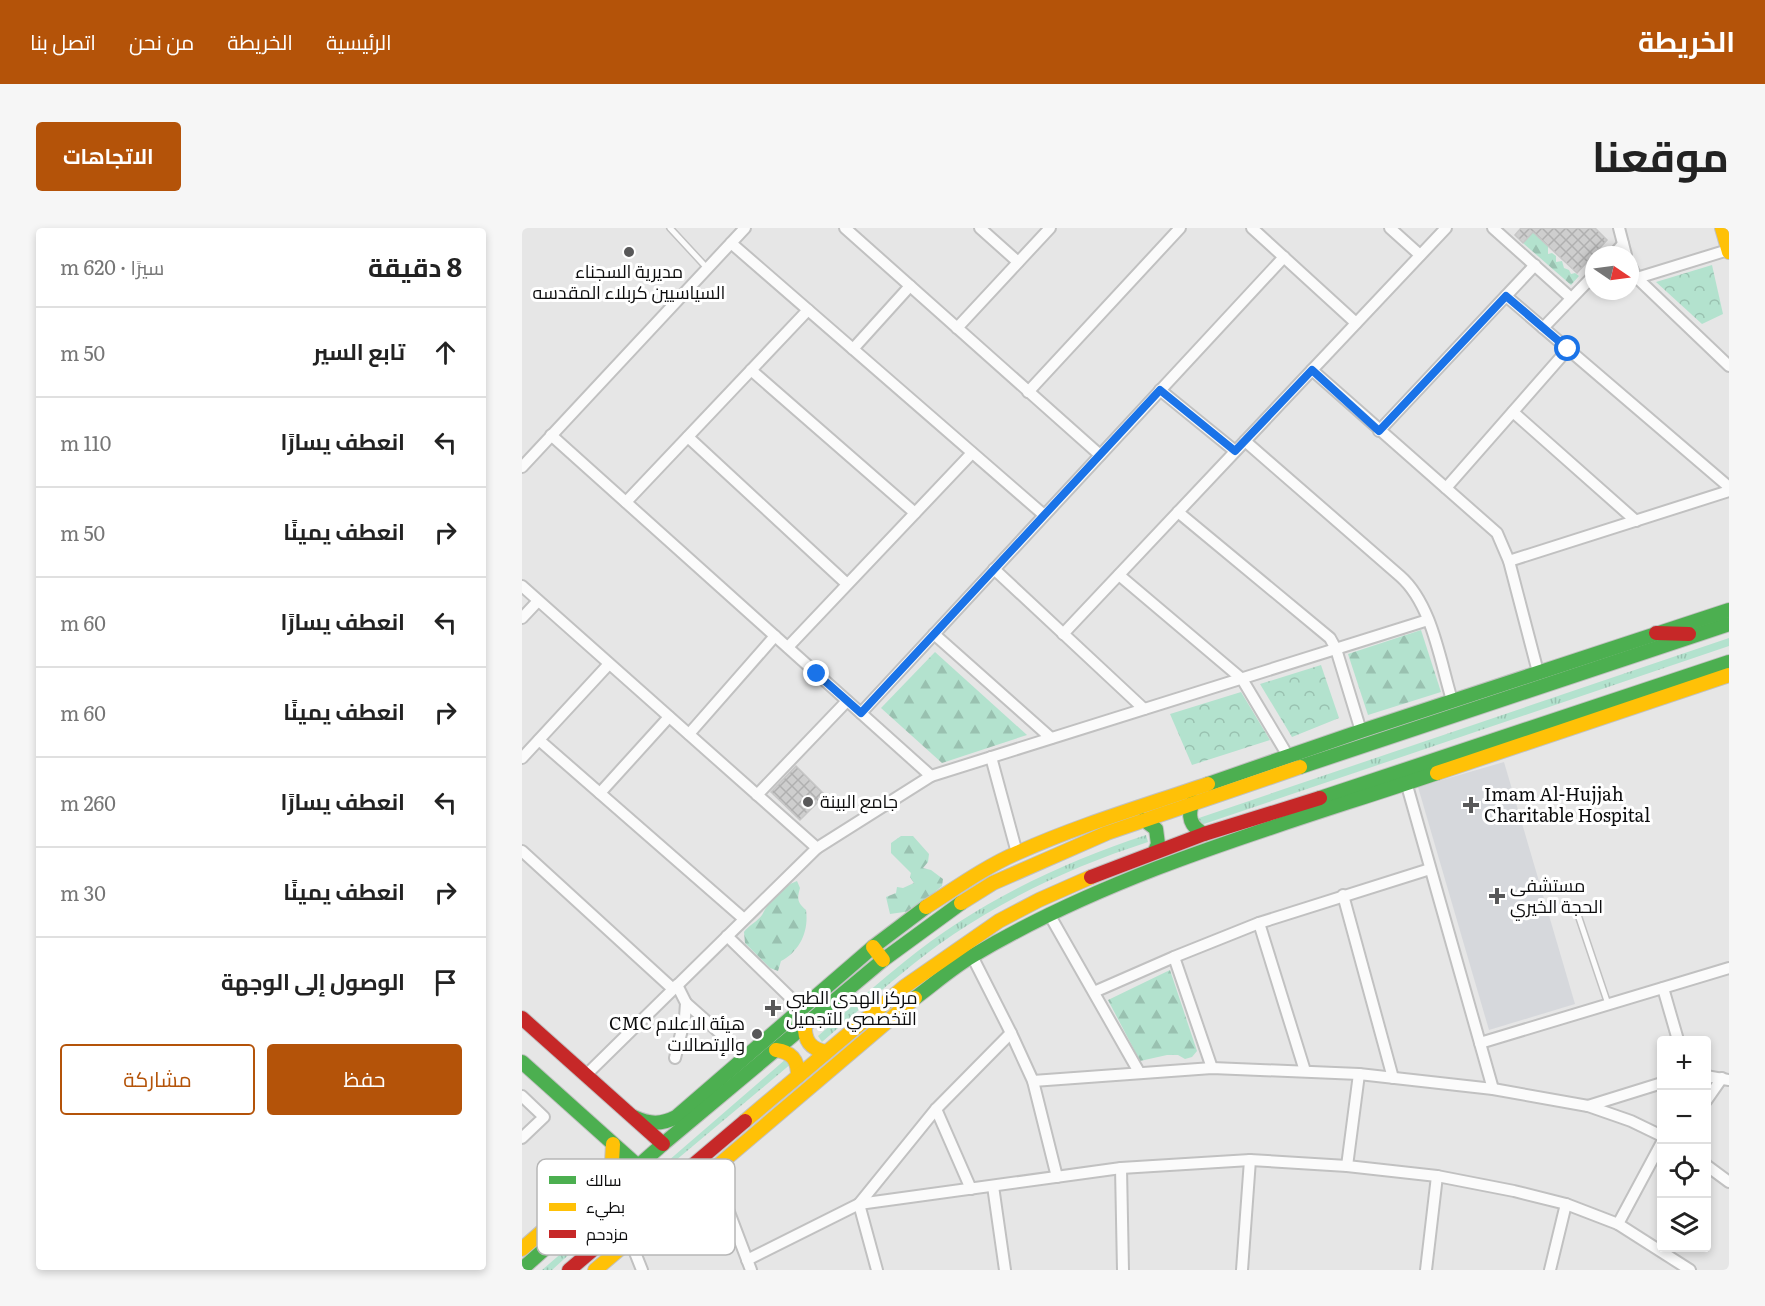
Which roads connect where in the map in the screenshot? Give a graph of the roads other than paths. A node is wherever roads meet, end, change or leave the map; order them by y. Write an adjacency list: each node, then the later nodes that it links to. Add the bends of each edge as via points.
1 (670, 228): 22 (lane)
2 (745, 228): 15 (street)
3 (845, 228): 26 (street)
4 (980, 228): 20 (street)
5 (1050, 228): 20 (street)
6 (1180, 228): 39 (street)
7 (1252, 228): 14 (street)
8 (1270, 228): 14 (street)
9 (1390, 228): 18 (street)
10 (1446, 228): 18 (street)
11 (1493, 228): 21 (street)
12 (1619, 228): 16 (street)
13 (1722, 228): 17 (main road)
14 (1262, 237): 19 (street)
15 (731, 243): 22 (street); 29 (street)
16 (1624, 246)
17 (1729, 251): 23 (street)
18 (1420, 255): 30 (street)
19 (1284, 257): 30 (street); 38 (street)
20 (1018, 262): 31 (street)
21 (1534, 265): 27 (street); 28 (street)
22 (708, 268): 42 (street)
23 (1639, 277)
24 (1639, 280): 35 (street)
25 (1585, 284): 28 (street)
26 (910, 286): 31 (street); 33 (street)
27 (1506, 296): 32 (street); 41 (street)
28 (1571, 298): 32 (street)
29 (808, 310): 33 (street); 36 (street)
30 (1356, 323): 37 (street)
31 (957, 328): 39 (street)
32 (1543, 328): 34 (street)
33 (853, 349): 46 (street)
34 (1568, 349): 40 (street); 50 (street)
35 (1729, 366)
36 (751, 370): 43 (street); 53 (street)
37 (1312, 370): 41 (street); 44 (street)
38 (1160, 390): 45 (street); 47 (street)
39 (1028, 392): 47 (street)
40 (1513, 412): 49 (street); 55 (street)
41 (1379, 431): 49 (street)
42 (551, 435): 48 (street); 51 (street)
43 (687, 437): 51 (street); 59 (street)
44 (1245, 441): 45 (street); 64 (street, via 1407,582)
45 (1235, 451): 52 (street)
46 (972, 453): 53 (street); 54 (street)
47 (1100, 455): 54 (street)
48 (522, 467)
49 (1446, 488): 56 (street, via 1497,533)
50 (1729, 489): 55 (street)
51 (626, 502): 69 (street)
52 (1178, 512): 58 (street); 71 (street, via 1326,633)
53 (915, 513): 59 (street)
54 (1044, 515): 57 (street)
55 (1636, 521): 56 (street)
56 (1509, 561): 74 (street)
57 (994, 569): 67 (street); 68 (street)
58 (1119, 575): 68 (street); 75 (street)
59 (847, 585): 70 (street)
60 (522, 586): 61 (street)
61 (538, 601): 63 (street); 72 (street)
62 (1729, 610): 66 (main road)
63 (522, 618)
64 (1428, 620): 71 (street); 78 (street)
65 (1720, 628): 66 (main road, via 1689,634); 88 (main road)
66 (1656, 633): 74 (main road)
67 (934, 634): 80 (street); 84 (street)
68 (1063, 634): 79 (street)
69 (775, 636): 70 (street); 83 (street)
70 (788, 647): 77 (street)
71 (1336, 649): 75 (street); 82 (street)
72 (609, 664): 81 (street); 85 (street)
73 (1728, 665): 76 (main road)
74 (1538, 672): 78 (main road)
75 (1242, 679): 79 (street); 88 (street)
76 (1683, 683): 90 (main road); 94 (main road)
77 (847, 700): 80 (street); 92 (street)
78 (1452, 700): 82 (main road)
79 (1144, 709): 84 (street)
80 (861, 713): 89 (street)
81 (669, 717): 83 (street); 91 (street)
82 (1361, 730): 88 (main road)
83 (689, 734): 92 (street)
84 (1051, 738): 86 (street)
85 (539, 740): 87 (street); 91 (street)
86 (991, 757): 89 (street); 100 (street)
87 (522, 758)
88 (1292, 762): 93 (main road); 100 (main road, via 1069,832)
89 (931, 776): 97 (street)
90 (1406, 782): 94 (main road); 101 (street)
91 (600, 793): 105 (street)
92 (758, 795): 97 (street)
93 (1194, 802): 95 (main road); 96 (main road, via 1190,809 1191,825)
94 (1310, 808): 96 (main road); 104 (main road, via 1108,886)
95 (1144, 820): 99 (main road, via 1156,829); 111 (main road, via 993,883)
96 (1204, 834): 99 (main road)
97 (817, 848): 105 (street)
98 (522, 851): 113 (street)
99 (1155, 851): 114 (main road, via 999,921)
100 (1017, 853): 108 (main road, via 918,912)
101 (1430, 869): 102 (street); 125 (street)
102 (1343, 895): 106 (street); 137 (street)
103 (1575, 906): 119 (lane)
104 (1049, 914): 109 (main road); 116 (street)
105 (744, 919): 107 (street)
106 (1259, 923): 110 (street); 132 (street)
107 (727, 936): 113 (street); 120 (street)
108 (873, 947): 111 (main road); 120 (main road)
109 (972, 956): 117 (main road); 123 (street)
110 (1174, 957): 116 (street); 131 (street)
111 (883, 960): 122 (main road)
112 (1729, 968): 115 (street)
113 (675, 987): 118 (street); 135 (street)
114 (904, 987): 117 (main road); 127 (main road)
115 (1662, 988): 119 (street); 124 (street)
116 (1094, 992): 133 (street)
117 (913, 999): 158 (main road)
118 (686, 1003): 128 (street); 129 (street)
119 (1608, 1005): 125 (street)
120 (801, 1008): 128 (main road)
121 (522, 1018): 135 (main road)
122 (805, 1025): 126 (main road); 127 (main road, via 806,1041)
123 (1011, 1033): 139 (street); 145 (street)
124 (1676, 1036)
125 (1480, 1043): 141 (street)
126 (776, 1050): 136 (main road, via 791,1054); 147 (main road)
127 (826, 1052): 136 (main road)
128 (746, 1056): 146 (main road, via 669,1121 654,1124)
129 (675, 1058)
130 (522, 1062): 150 (main road)
131 (1212, 1068): 132 (street); 133 (street)
132 (1305, 1071): 134 (street)
133 (1139, 1072): 139 (street)
134 (1359, 1074): 137 (street); 160 (street)
135 (586, 1075): 146 (main road)
136 (798, 1076): 157 (main road)
137 (1393, 1078): 141 (street)
138 (1725, 1079): 143 (street)
139 (1033, 1081): 164 (street)
140 (1657, 1085): 144 (street)
141 (1493, 1089): 144 (street)
142 (522, 1096): 149 (street, via 544,1117)
143 (1711, 1096)
144 (1588, 1106): 148 (street)
145 (936, 1109): 167 (street); 168 (street)
146 (633, 1117): 147 (main road, via 663,1129); 151 (main road)
147 (692, 1120): 151 (main road)
148 (1657, 1134)
149 (522, 1138)
150 (613, 1144): 153 (main road); 154 (main road); 155 (main road)
151 (663, 1144): 156 (main road)
152 (1661, 1144): 170 (street)
153 (614, 1159)
154 (618, 1159)
155 (629, 1159)
156 (647, 1159)
157 (700, 1159)
158 (726, 1159)
159 (1250, 1160): 160 (street); 161 (street); 187 (street)
160 (1347, 1166): 163 (street)
161 (1121, 1168): 164 (street); 186 (street)
162 (1711, 1169): 165 (street)
163 (1437, 1176): 169 (street); 188 (street)
164 (1057, 1177): 166 (street)
165 (1729, 1182)
166 (993, 1186): 167 (street); 185 (street)
167 (971, 1189): 168 (street)
168 (859, 1204): 178 (street); 184 (street)
169 (1566, 1204): 170 (street); 189 (street)
170 (1618, 1224): 179 (street)
171 (735, 1228): 178 (street)
172 (537, 1236): 173 (main road)
173 (522, 1249)
174 (538, 1255): 180 (main road)
175 (587, 1255): 181 (main road)
176 (612, 1255): 182 (main road)
177 (636, 1255): 183 (street)
178 (749, 1265)
179 (1672, 1265): 190 (street)
180 (522, 1269)
181 (569, 1270)
182 (595, 1270)
183 (642, 1270)
184 (878, 1270)
185 (1005, 1270)
186 (1123, 1270)
187 (1242, 1270)
188 (1426, 1270)
189 (1550, 1270)
190 (1690, 1270)

